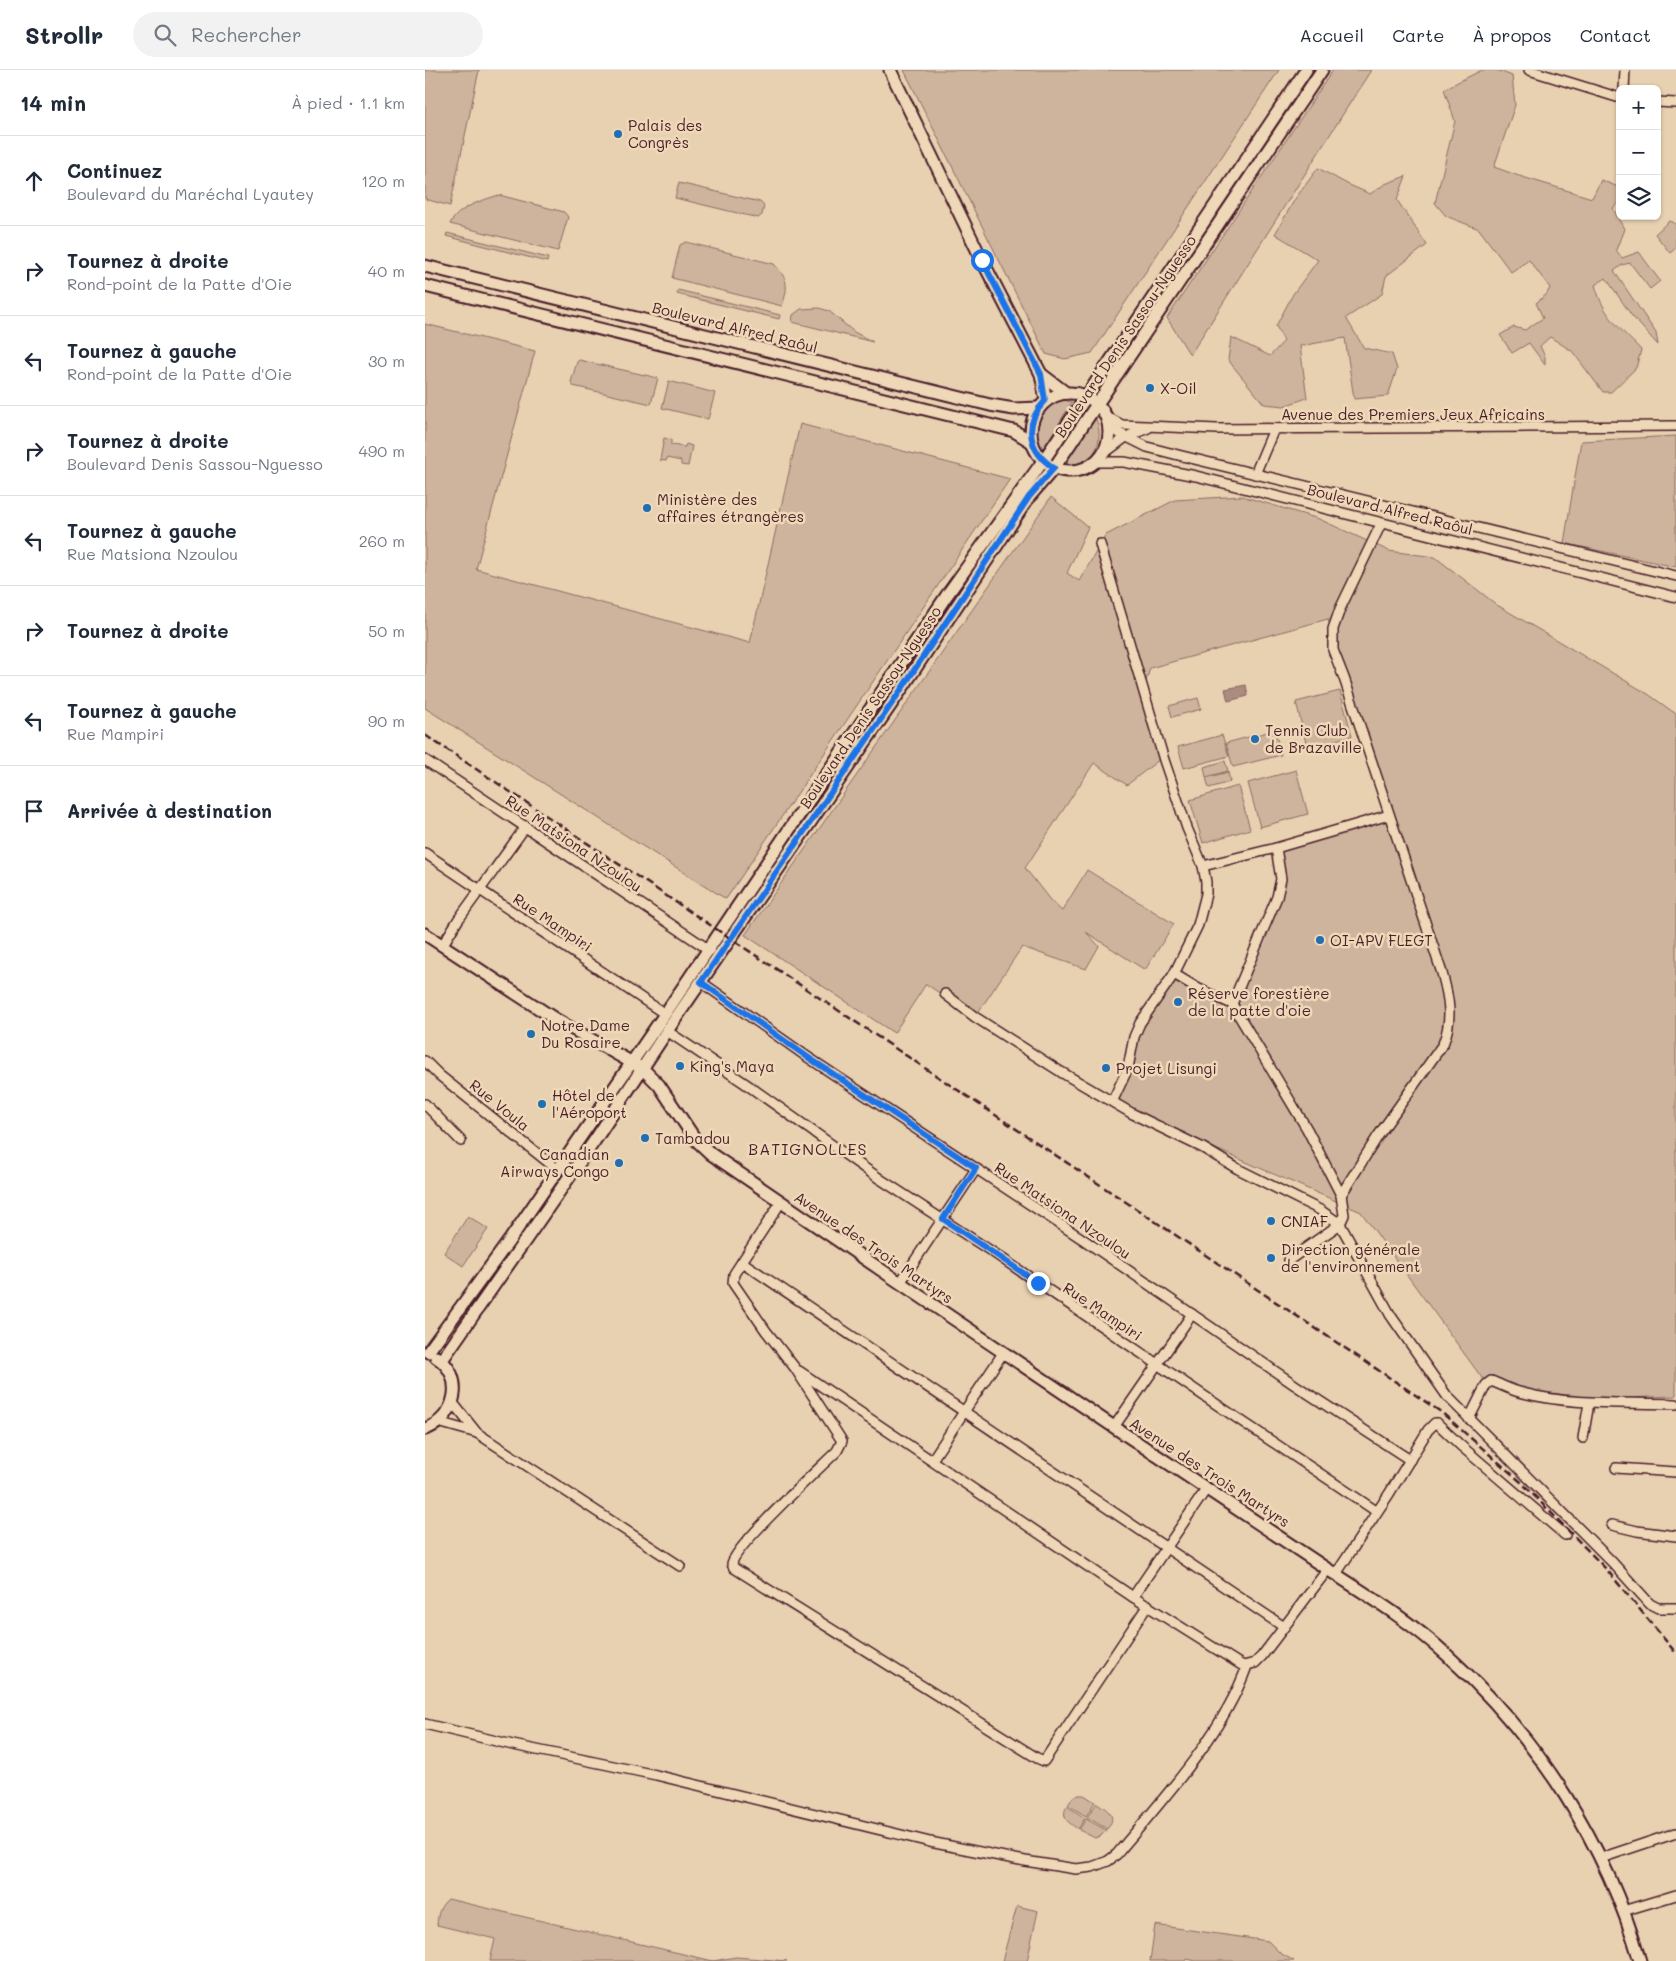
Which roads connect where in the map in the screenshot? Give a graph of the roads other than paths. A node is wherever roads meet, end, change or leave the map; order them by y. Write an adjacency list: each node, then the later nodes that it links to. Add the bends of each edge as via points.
1 (890, 70): 13 (main road)
2 (1305, 70): 15 (main road, Boulevard Denis Sassou-Nguesso)
3 (1322, 70): 16 (main road, Boulevard Denis Sassou-Nguesso)
4 (1529, 70): 6 (street)
5 (1625, 70): 7 (street)
6 (1560, 75): 8 (street)
7 (1624, 85)
8 (1616, 96)
9 (1661, 102): 10 (street)
10 (1676, 103)
11 (425, 266): 17 (main road, Boulevard Alfred Raôul, via 990,405 1014,409)
12 (425, 286): 24 (main road, via 1014,430)
13 (1041, 374): 14 (main road); 17 (main road)
14 (1066, 393): 15 (main road); 17 (main road, Boulevard Alfred Raôul)
15 (1086, 397): 16 (main road); 26 (main road, Boulevard Denis Sassou-Nguesso)
16 (1097, 404): 18 (main road); 27 (main road, Boulevard Denis Sassou-Nguesso)
17 (1042, 405): 24 (main road, via 1033,418)
18 (1105, 416): 20 (street, Avenue des Premiers Jeux Africains, via 1123,425); 21 (main road)
19 (1676, 426): 22 (street, Avenue des Premiers Jeux Africains)
20 (1150, 427): 22 (street, Avenue des Premiers Jeux Africains); 23 (street, Avenue des Premiers Jeux Africains)
21 (1109, 428): 23 (street, Boulevard Alfred Raôul); 25 (main road, via 1107,446)
22 (1274, 429): 28 (street)
23 (1126, 437): 25 (street, Avenue des Premiers Jeux Africains); 28 (street, Boulevard Alfred Raôul, via 1147,446)
24 (1032, 442): 26 (main road)
25 (1099, 458): 27 (main road, via 1086,468 1075,471); 29 (street, Boulevard Alfred Raôul, via 1173,470)
26 (1043, 461): 27 (main road); 42 (main road, Boulevard Denis Sassou-Nguesso, via 947,595)
27 (1054, 468): 44 (main road, Boulevard Denis Sassou-Nguesso, via 1029,497)
28 (1255, 474): 31 (street, Boulevard Alfred Raôul)
29 (1381, 524): 32 (street, Boulevard Alfred Raôul); 34 (street, via 1340,609 1332,643)
30 (1100, 544): 38 (street, via 1169,776)
31 (1676, 576)
32 (1676, 597)
33 (425, 760): 35 (street, Rue Matsiona Nzoulou)
34 (1389, 815): 36 (street); 60 (street, via 1448,993 1449,1030 1443,1044)
35 (526, 826): 39 (street); 42 (street, Rue Matsiona Nzoulou)
36 (1276, 848): 38 (street); 46 (street, via 1281,879 1277,896)
37 (425, 853): 39 (street, Rue Mampiri)
38 (1203, 866): 43 (street, via 1207,894 1204,909)
39 (480, 890): 41 (street); 47 (street, Rue Mampiri)
40 (425, 934): 41 (main road, Avenue des Trois Martyrs)
41 (442, 946): 51 (main road, Avenue des Trois Martyrs)
42 (708, 949): 47 (main road, Boulevard Denis Sassou-Nguesso)
43 (1174, 974): 46 (street); 55 (street, via 1140,1023 1128,1068)
44 (701, 982): 48 (main road, Boulevard Denis Sassou-Nguesso); 58 (street, Rue Matsiona Nzoulou)
45 (945, 994): 55 (street, via 975,1017)
46 (1232, 1004): 60 (street, via 1307,1129)
47 (665, 1014): 51 (main road, Boulevard Denis Sassou-Nguesso)
48 (667, 1031): 49 (main road, Boulevard Denis Sassou-Nguesso); 62 (street, Rue Mampiri, via 879,1179)
49 (653, 1053): 52 (main road, Boulevard Denis Sassou-Nguesso); 53 (main road, via 653,1070)
50 (425, 1061): 59 (street, Rue Voula)
51 (630, 1065): 52 (main road, Avenue des Trois Martyrs); 59 (main road, Boulevard Denis Sassou-Nguesso)
52 (640, 1072): 53 (main road, Avenue des Trois Martyrs); 54 (main road, Avenue des Trois Martyrs); 70 (main road, Boulevard Denis Sassou-Nguesso)
53 (659, 1085): 54 (main road, Avenue des Trois Martyrs)
54 (666, 1096): 61 (main road, Avenue des Trois Martyrs, via 702,1146)
55 (1113, 1100): 63 (street, via 1133,1114 1320,1210)
56 (425, 1104): 57 (street)
57 (461, 1141)
58 (976, 1168): 62 (street); 67 (street, Rue Matsiona Nzoulou)
59 (558, 1170): 68 (main road, Boulevard Denis Sassou-Nguesso)
60 (1341, 1195): 63 (street, via 1344,1215)
61 (781, 1202): 65 (street); 66 (main road, Avenue des Trois Martyrs)
62 (943, 1219): 66 (street); 71 (street, Rue Mampiri)
63 (1340, 1224): 64 (street); 77 (street, via 1391,1316 1447,1396)
64 (1289, 1260)
65 (742, 1262): 72 (street, via 734,1274 733,1283); 76 (street)
66 (900, 1283): 69 (main road, Avenue des Trois Martyrs)
67 (1192, 1314): 71 (street); 84 (street, Rue Matsiona Nzoulou)
68 (427, 1352): 70 (main road)
69 (1003, 1353): 76 (street); 79 (main road, Avenue des Trois Martyrs)
70 (442, 1360): 73 (main road, via 451,1373 455,1388)
71 (1158, 1365): 79 (street); 88 (street, Rue Mampiri)
72 (795, 1368): 83 (street); 96 (street, via 840,1436 841,1447 734,1555 732,1564 739,1571 1045,1761)
73 (453, 1403): 78 (main road, via 446,1417); 81 (street)
74 (1589, 1403): 75 (street); 77 (street, via 1521,1393 1491,1381 1485,1385); 82 (street)
75 (1676, 1404)
76 (965, 1411): 83 (street); 92 (street)
77 (1469, 1419): 97 (street, via 1613,1563 1649,1604 1658,1608)
78 (438, 1422): 80 (main road); 81 (street)
79 (1114, 1427): 87 (main road, Avenue des Trois Martyrs)
80 (425, 1428)
81 (477, 1433): 93 (street)
82 (1583, 1438)
83 (932, 1460): 95 (street)
84 (1410, 1460): 88 (street); 90 (street, via 1432,1424 1437,1423)
85 (1616, 1468): 86 (street)
86 (1676, 1472)
87 (1207, 1488): 92 (street); 94 (main road, Avenue des Trois Martyrs)
88 (1376, 1511): 94 (street)
89 (1612, 1525): 91 (street)
90 (1565, 1535)
91 (1676, 1536)
92 (1167, 1548): 95 (street); 98 (street)
93 (680, 1566)
94 (1332, 1572): 98 (street); 102 (main road, Avenue des Trois Martyrs, via 1446,1653 1515,1724 1573,1807)
95 (1133, 1597): 96 (street)
96 (1148, 1605): 99 (street)
97 (1676, 1608)
98 (1283, 1628): 99 (street, via 1255,1663)
99 (1247, 1666): 100 (street, via 1222,1718 1192,1760 1117,1854 1092,1867 1025,1861 930,1842 656,1775 513,1746)
100 (425, 1724)
101 (1676, 1833): 102 (street)
102 (1601, 1858): 104 (main road, Avenue des Trois Martyrs)
103 (1676, 1895): 104 (street)
104 (1623, 1911): 105 (main road, Avenue des Trois Martyrs)
105 (1640, 1961)

